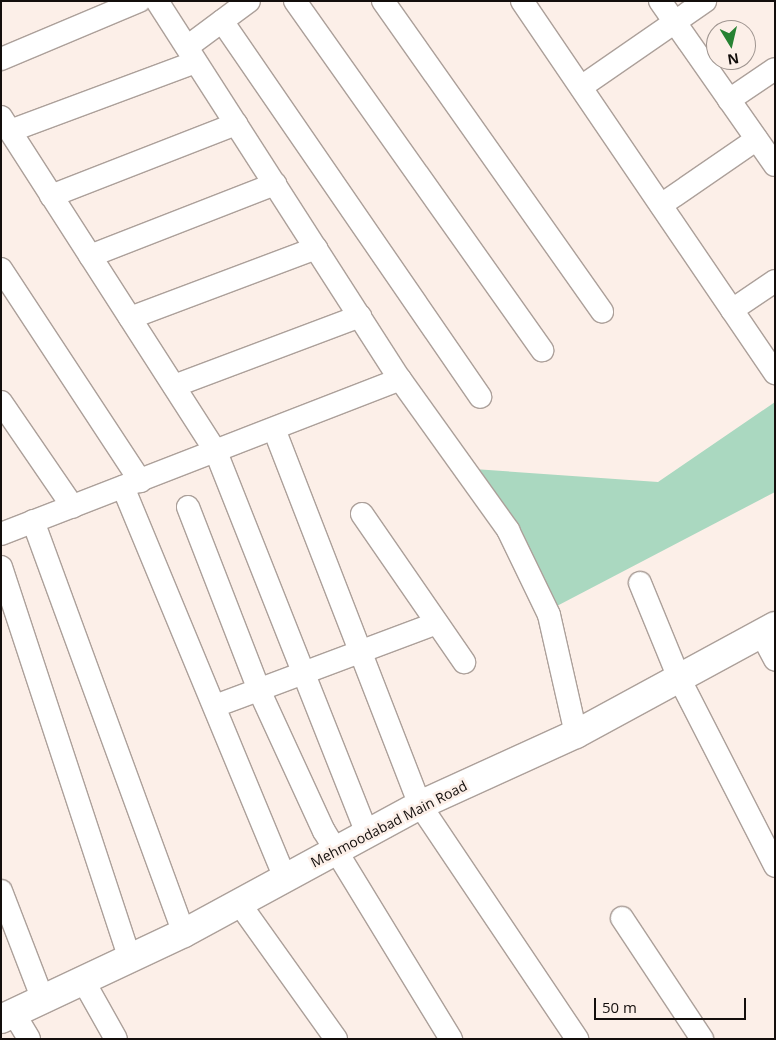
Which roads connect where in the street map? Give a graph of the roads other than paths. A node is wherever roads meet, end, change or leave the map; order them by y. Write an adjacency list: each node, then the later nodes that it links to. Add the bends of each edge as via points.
1 (139, 1): 12 (street)
2 (157, 1): 11 (street)
3 (248, 1): 9 (street)
4 (294, 1): 31 (street)
5 (384, 1): 28 (street)
6 (522, 1): 14 (street)
7 (660, 1): 10 (street)
8 (705, 1): 10 (street)
9 (222, 21): 11 (street); 35 (street)
10 (676, 22): 14 (street); 15 (street)
11 (192, 54): 16 (street); 17 (street)
12 (1, 59)
13 (775, 69): 15 (street)
14 (581, 87): 22 (street)
15 (729, 100): 18 (street)
16 (6, 124): 21 (street)
17 (236, 124): 20 (street); 21 (street)
18 (757, 139): 19 (street); 22 (street)
19 (773, 159)
20 (275, 184): 23 (street); 24 (street)
21 (52, 196): 24 (street)
22 (661, 205): 27 (street)
23 (316, 248): 29 (street); 30 (street)
24 (90, 256): 30 (street)
25 (1, 269): 39 (street)
26 (775, 281): 27 (street)
27 (732, 310): 32 (street)
28 (602, 312)
29 (360, 316): 33 (street); 34 (street)
30 (130, 318): 34 (street)
31 (542, 350)
32 (775, 373)
33 (400, 379): 37 (street); 56 (street, via 508,530 549,615)
34 (174, 386): 38 (street)
35 (480, 397)
36 (1, 402): 40 (street)
37 (274, 429): 38 (street); 49 (street)
38 (216, 452): 39 (street); 52 (street)
39 (131, 484): 40 (street); 55 (street)
40 (73, 506): 43 (street)
41 (188, 507): 54 (street)
42 (362, 514): 47 (street)
43 (33, 521): 44 (street); 65 (street)
44 (3, 531)
45 (1, 567): 66 (street)
46 (640, 583): 53 (street)
47 (437, 623): 49 (street); 51 (street)
48 (768, 630): 50 (street); 53 (main road, Mehmoodabad Main Road)
49 (360, 651): 52 (street); 57 (street)
50 (775, 659)
51 (464, 662)
52 (304, 672): 54 (street); 58 (street)
53 (680, 678): 56 (main road, Mehmoodabad Main Road); 60 (street)
54 (258, 690): 55 (street); 59 (street)
55 (215, 706): 61 (street)
56 (576, 734): 57 (main road, Mehmoodabad Main Road)
57 (420, 805): 58 (main road, Mehmoodabad Main Road); 74 (street)
58 (367, 834): 59 (main road, Mehmoodabad Main Road)
59 (334, 851): 61 (main road, Mehmoodabad Main Road); 73 (street)
60 (775, 866)
61 (285, 878): 63 (main road, Mehmoodabad Main Road)
62 (1, 891): 68 (street)
63 (239, 903): 65 (main road, Mehmoodabad Main Road); 72 (street)
64 (622, 918): 75 (street)
65 (184, 933): 66 (main road, Mehmoodabad Main Road)
66 (130, 960): 67 (main road, Mehmoodabad Main Road)
67 (84, 982): 68 (main road, Mehmoodabad Main Road); 71 (street)
68 (43, 1000): 69 (main road, Mehmoodabad Main Road)
69 (7, 1016): 70 (street)
70 (29, 1039)
71 (116, 1039)
72 (336, 1039)
73 (450, 1039)
74 (577, 1039)
75 (702, 1039)

